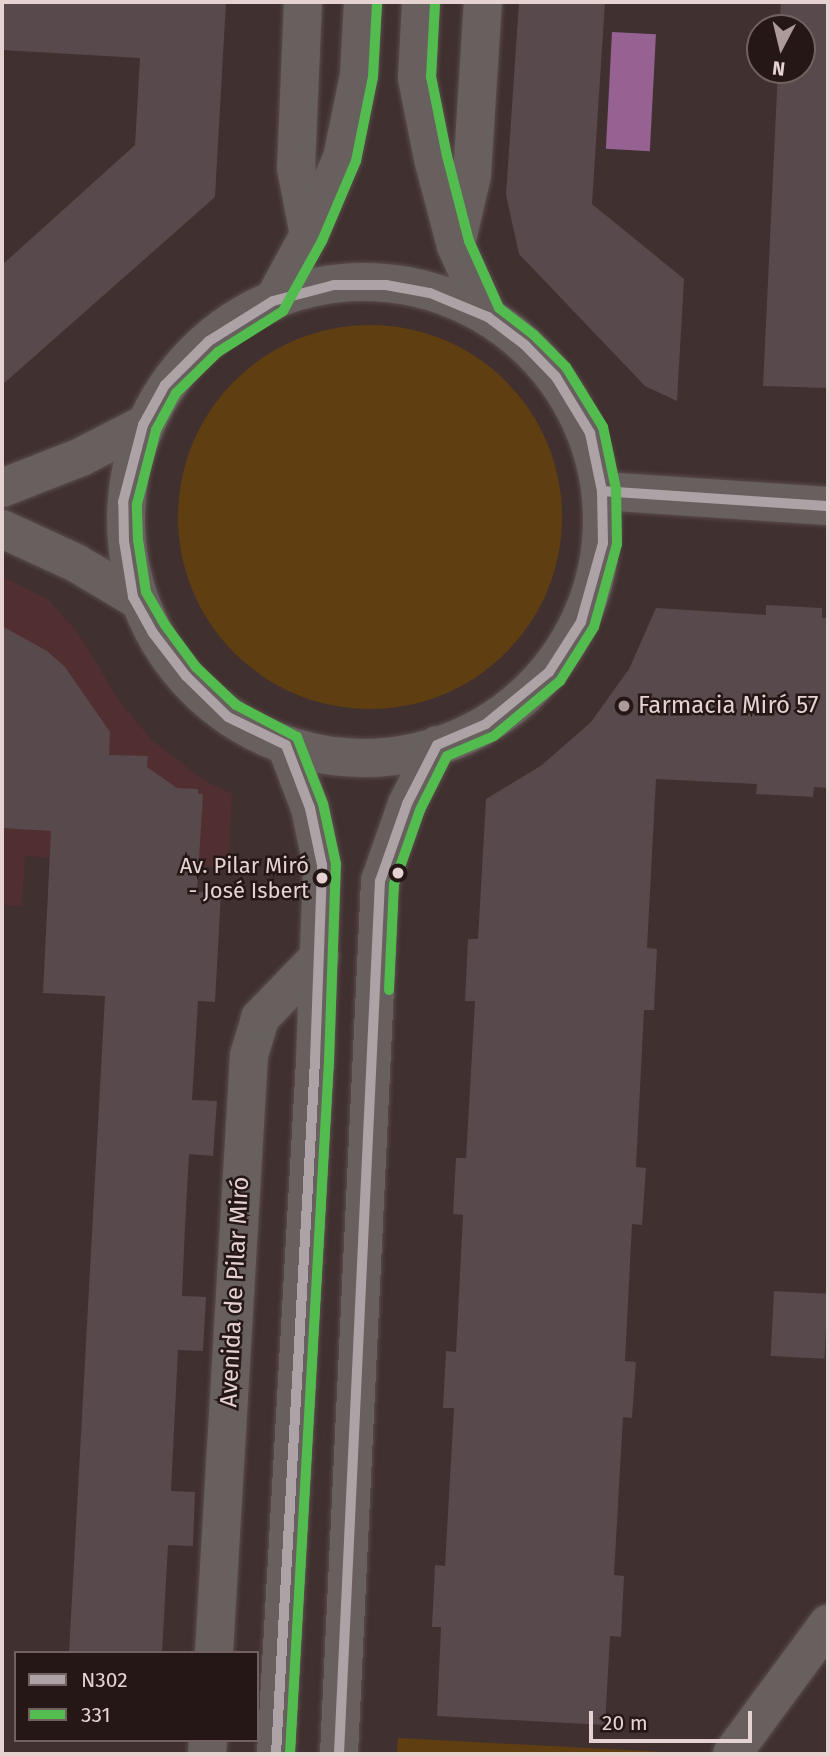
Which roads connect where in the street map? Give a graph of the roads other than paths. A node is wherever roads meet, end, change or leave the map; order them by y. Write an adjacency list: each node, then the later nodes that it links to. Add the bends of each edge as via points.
1 (303, 2): 5 (street, via 296,168)
2 (363, 2): 5 (street, via 359,75 342,158)
3 (421, 2): 6 (street, via 418,78)
4 (483, 2): 6 (street, via 472,175)
5 (309, 235): 7 (street)
6 (456, 246): 8 (street)
7 (273, 301): 8 (street, via 334,285 386,285 430,293); 9 (street, via 209,341 165,385)
8 (488, 317): 11 (street, via 556,377 590,433)
9 (143, 425): 10 (street, via 81,457); 14 (street, via 124,502 124,541)
10 (2, 488)
11 (603, 491): 12 (street); 16 (street, via 603,543 581,622 549,672 486,724)
12 (828, 506)
13 (2, 529): 14 (street, via 76,563)
14 (133, 597): 15 (street, via 186,676 228,717)
15 (286, 745): 16 (street, via 336,756 387,754); 17 (street, via 310,807 322,865)
16 (437, 745): 21 (street, via 407,804 380,881)
17 (320, 956): 19 (street, Avenida de Pilar Miró, via 260,1018 249,1055); 20 (street)
18 (828, 1624): 22 (street)
19 (214, 1651)
20 (276, 1754)
21 (339, 1754)
22 (732, 1754)

